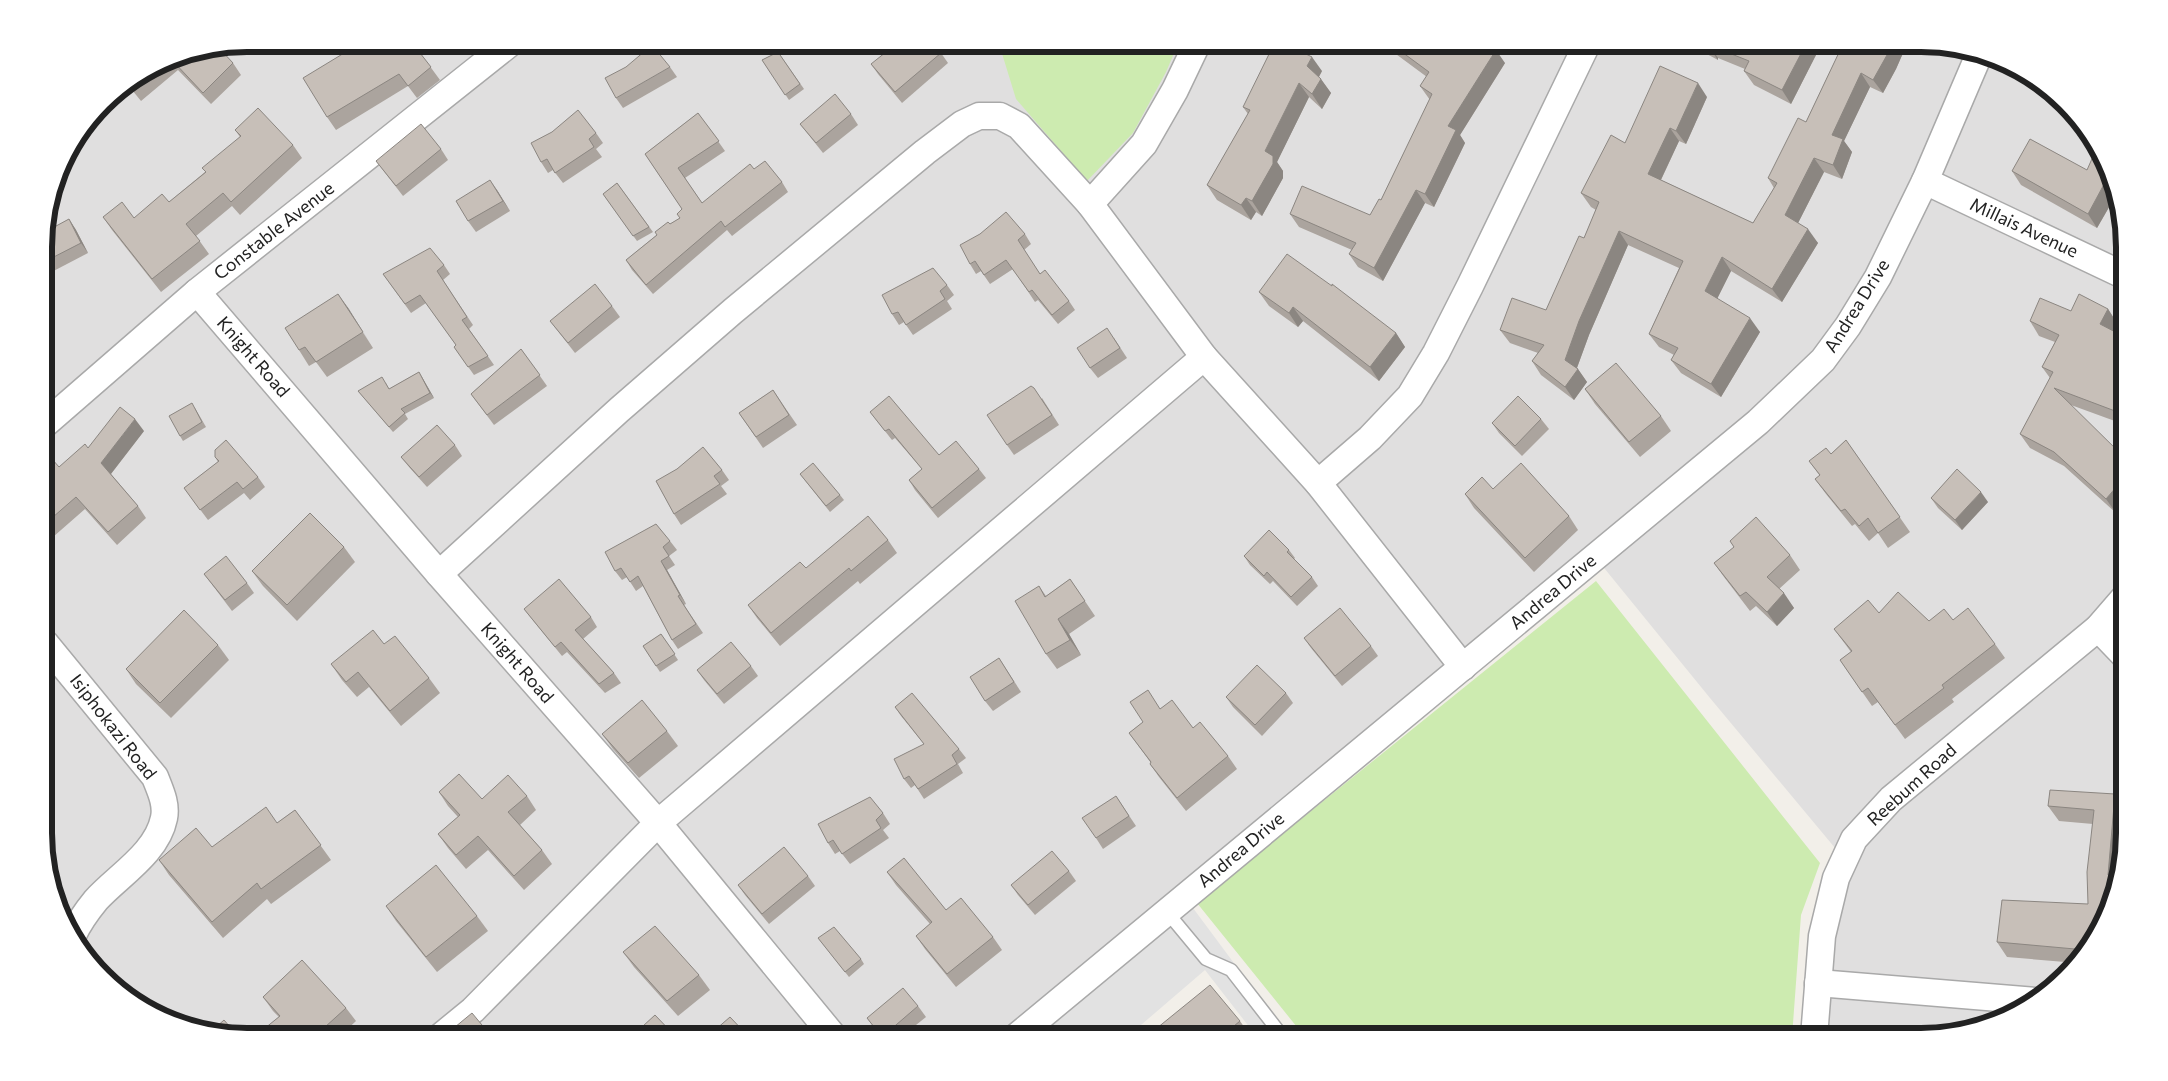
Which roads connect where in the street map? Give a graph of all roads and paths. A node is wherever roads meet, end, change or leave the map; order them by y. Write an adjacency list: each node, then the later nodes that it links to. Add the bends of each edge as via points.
1 (499, 52): 8 (street, Constable Avenue)
2 (1193, 52): 6 (street, via 1144,144)
3 (1583, 52): 11 (street, via 1466,294 1410,396 1370,438)
4 (1976, 61): 5 (street, Andrea Drive)
5 (1926, 181): 7 (street, Millais Avenue); 17 (street, Andrea Drive, via 1878,278 1823,360 1758,422)
6 (1090, 204): 9 (street); 12 (street, via 1019,126 1000,116 979,116 962,124 704,336)
7 (2116, 272)
8 (197, 292): 10 (street, Constable Avenue); 12 (street, Knight Road)
9 (1204, 357): 11 (street); 18 (street)
10 (52, 418)
11 (1318, 483): 17 (street)
12 (439, 574): 18 (street, Knight Road)
13 (2116, 607): 14 (street, Reebum Road)
14 (2098, 628): 15 (street); 21 (street, Reebum Road, via 1891,799 1854,839 1836,878 1822,936)
15 (2116, 647)
16 (52, 652): 20 (street, Isiphokazi Road, via 155,777 163,796 165,817 156,839 96,900)
17 (1463, 667): 19 (street, Andrea Drive)
18 (658, 823): 23 (street, via 473,1010); 24 (street, Knight Road)
19 (1167, 912): 25 (street, Andrea Drive); 26 (lane, via 1206,959 1231,970)
20 (77, 927)
21 (1818, 983): 22 (street); 27 (street, Reebum Road)
22 (2020, 1001)
23 (451, 1028)
24 (827, 1028)
25 (1027, 1028)
26 (1276, 1028)
27 (1815, 1028)

